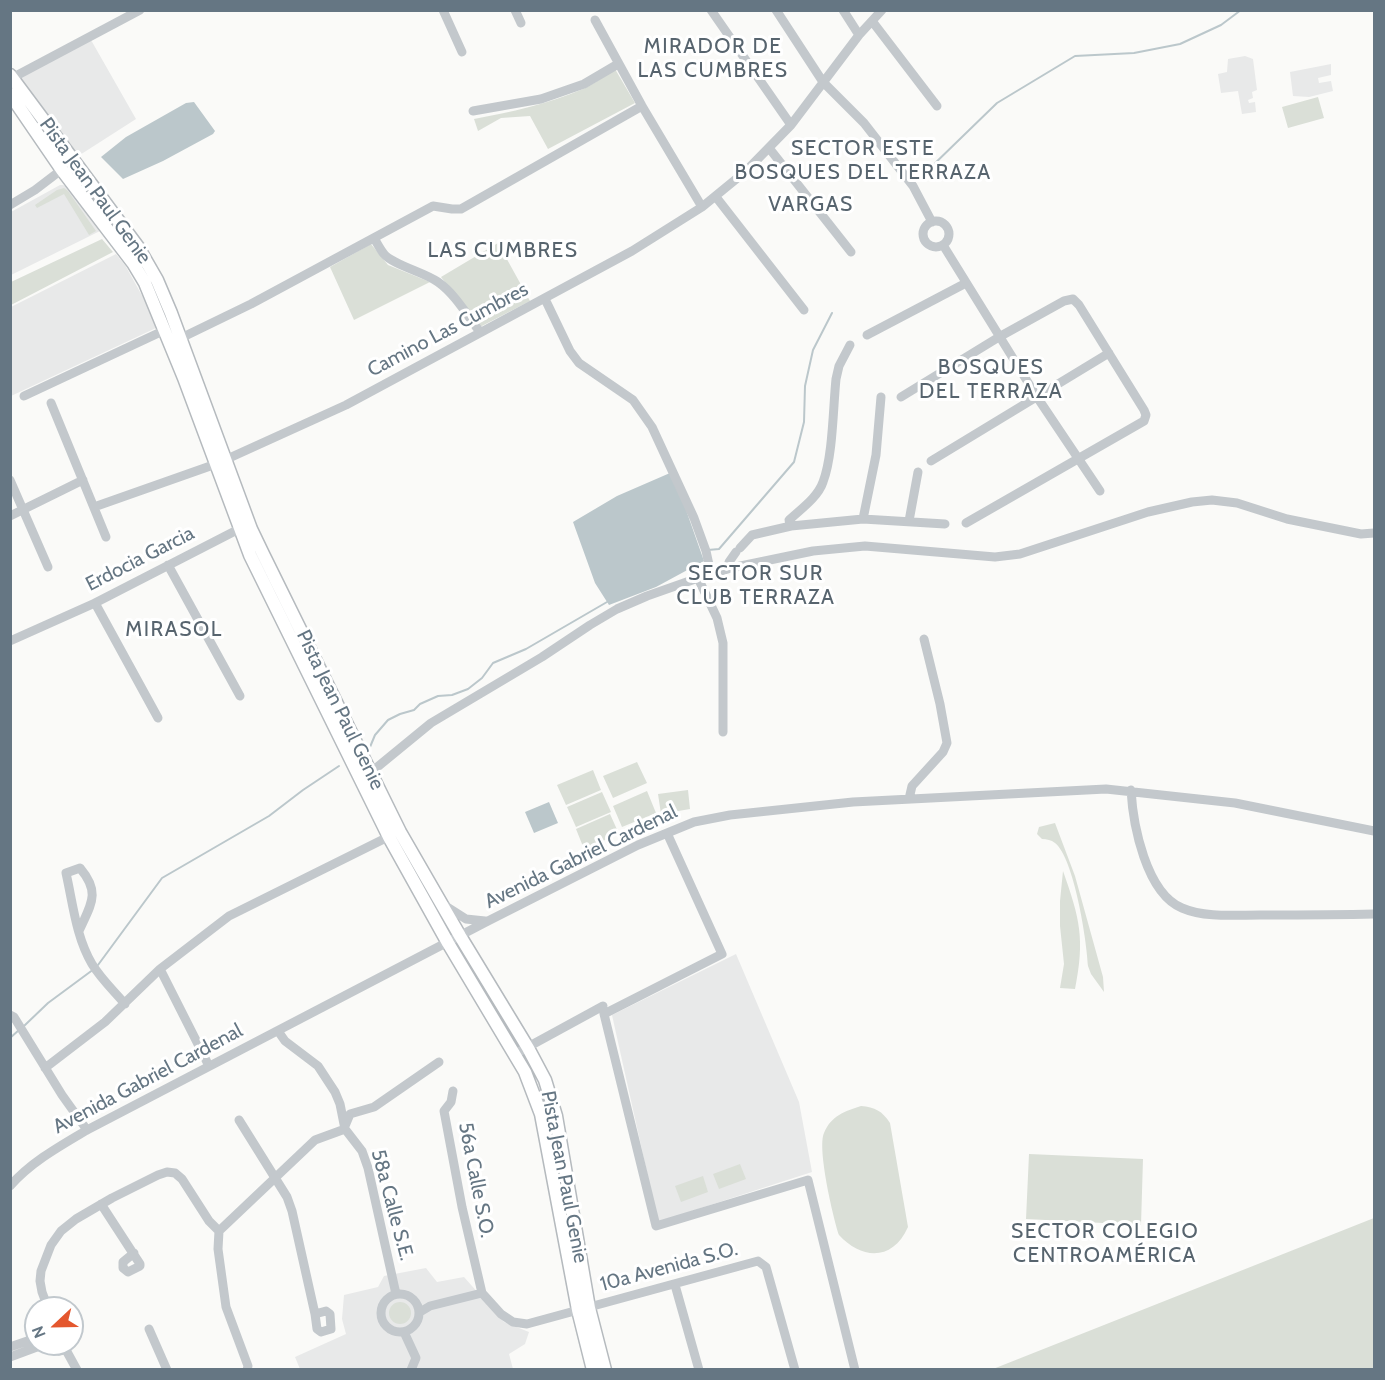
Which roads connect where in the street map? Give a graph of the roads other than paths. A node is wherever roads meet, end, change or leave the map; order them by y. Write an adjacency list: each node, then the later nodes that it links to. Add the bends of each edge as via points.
1 (140, 10): 14 (street)
2 (442, 10): 12 (street)
3 (515, 10): 10 (street)
4 (711, 10): 20 (street)
5 (776, 10): 15 (street)
6 (843, 10): 11 (street)
7 (882, 10): 9 (street, Camino Las Cumbres)
8 (595, 20): 13 (street)
9 (872, 21): 11 (street, Camino Las Cumbres); 18 (street)
10 (521, 23)
11 (859, 35): 15 (street, Camino Las Cumbres)
12 (462, 52)
13 (618, 64): 17 (street); 19 (street, via 584,84 541,99)
14 (11, 76): 22 (main road, Pista Jean Paul Genie)
15 (824, 82): 20 (street, Camino Las Cumbres); 27 (street, via 864,123 913,186)
16 (10, 93): 23 (main road, Pista Jean Paul Genie)
17 (642, 106): 26 (street); 28 (street, via 461,209 433,206)
18 (936, 106)
19 (473, 111)
20 (791, 125): 21 (street, Camino Las Cumbres)
21 (769, 148): 24 (street, Camino Las Cumbres); 30 (street)
22 (73, 161): 23 (street); 31 (main road, Pista Jean Paul Genie)
23 (62, 170): 25 (street); 35 (main road, Pista Jean Paul Genie, via 133,263)
24 (716, 197): 26 (street, Camino Las Cumbres); 34 (street)
25 (10, 205)
26 (702, 207): 33 (street, Camino Las Cumbres)
27 (932, 222): 29 (street, via 946,225 948,240); 29 (street, via 923,237 931,246)
28 (374, 238): 36 (street, via 394,262 438,282); 39 (street)
29 (943, 245): 32 (street)
30 (851, 252)
31 (147, 262): 35 (main road, via 168,322); 39 (main road, Pista Jean Paul Genie)
32 (966, 283): 37 (street); 38 (street)
33 (545, 299): 36 (street, Camino Las Cumbres); 69 (street, via 579,363 633,400 652,427 694,518)
34 (804, 310)
35 (165, 330): 42 (main road, via 173,333); 43 (street); 50 (main road, Pista Jean Paul Genie)
36 (480, 332): 50 (street, Camino Las Cumbres, via 346,405)
37 (867, 335)
38 (999, 337): 41 (street, via 1073,299); 44 (street); 45 (street)
39 (181, 338): 42 (main road, Pista Jean Paul Genie)
40 (850, 345): 62 (street, via 836,379 823,483 789,520)
41 (1109, 352): 45 (street); 48 (street, via 1146,415 1144,421)
42 (195, 379): 50 (main road, Pista Jean Paul Genie)
43 (24, 396)
44 (901, 397)
45 (1037, 397): 48 (street); 49 (street)
46 (881, 398): 58 (street, via 876,455)
47 (51, 403): 53 (street)
48 (1080, 459): 54 (street); 60 (street)
49 (932, 461)
50 (221, 462): 55 (street, Camino Las Cumbres); 63 (main road, Pista Jean Paul Genie)
51 (918, 472): 59 (street)
52 (10, 480): 56 (street)
53 (83, 480): 55 (street); 56 (street)
54 (1100, 491)
55 (99, 505): 65 (street)
56 (23, 510): 57 (street); 67 (street)
57 (10, 516)
58 (863, 519): 59 (street); 62 (street)
59 (909, 521): 61 (street)
60 (966, 523)
61 (945, 524)
62 (791, 526): 68 (street, via 752,535 729,562)
63 (245, 529): 66 (street, Erdocia Garcia); 76 (main road, Pista Jean Paul Genie, via 250,555); 78 (main road, Pista Jean Paul Genie)
64 (1374, 534): 68 (street, via 1287,519 1237,503 1212,500 1148,512 1020,554 995,557 865,546 813,550)
65 (106, 537)
66 (168, 565): 71 (street, Erdocia Garcia); 74 (street)
67 (48, 567)
68 (731, 568): 69 (street)
69 (711, 574): 70 (street)
70 (698, 578): 77 (street, via 717,618 723,643); 78 (street, via 617,609 590,625 431,723)
71 (95, 603): 73 (street, Erdocia Garcia); 75 (street)
72 (924, 639): 80 (street, via 947,743 912,786)
73 (10, 641)
74 (240, 696)
75 (158, 718)
76 (330, 718): 78 (main road, via 361,769); 81 (main road, Pista Jean Paul Genie)
77 (723, 732)
78 (370, 773): 81 (main road); 84 (main road, Pista Jean Paul Genie)
79 (1131, 790): 80 (street, Avenida Gabriel Cardenal); 82 (street, Avenida Gabriel Cardenal, via 1235,803); 86 (street, via 1139,839 1150,870 1158,887 1182,908 1222,915)
80 (909, 799): 83 (street, Avenida Gabriel Cardenal, via 730,815 694,822)
81 (370, 800): 84 (main road, Pista Jean Paul Genie)
82 (1374, 831)
83 (667, 833): 87 (street, Avenida Gabriel Cardenal); 126 (street, via 722,954 604,1014 656,1226 808,1180)
84 (394, 834): 85 (main road, Pista Jean Paul Genie); 90 (main road, Pista Jean Paul Genie); 91 (street, via 230,916)
85 (439, 901): 87 (street, via 466,919); 89 (main road, Pista Jean Paul Genie)
86 (1374, 914)
87 (488, 921): 89 (street, Avenida Gabriel Cardenal)
88 (79, 931): 88 (street, via 66,873 80,868 91,881 93,899); 92 (street, via 96,970)
89 (460, 936): 90 (street, Avenida Gabriel Cardenal); 96 (main road, Pista Jean Paul Genie)
90 (448, 943): 95 (street, Avenida Gabriel Cardenal); 97 (main road, Pista Jean Paul Genie)
91 (160, 969): 92 (street); 99 (street)
92 (125, 1004): 100 (street)
93 (603, 1006): 96 (street)
94 (10, 1015): 100 (street)
95 (278, 1031): 99 (street, Avenida Gabriel Cardenal); 103 (street, via 318,1066 337,1098)
96 (528, 1048): 97 (street); 114 (main road, Pista Jean Paul Genie, via 544,1080 555,1116)
97 (515, 1054): 114 (main road, Pista Jean Paul Genie, via 541,1114)
98 (438, 1062): 103 (street, via 374,1107 350,1114)
99 (209, 1066): 104 (street, Avenida Gabriel Cardenal)
100 (45, 1068): 104 (street)
101 (453, 1091): 112 (street, 56a Calle S.O., via 444,1111)
102 (239, 1120): 105 (street)
103 (345, 1129): 105 (street, via 315,1140); 111 (street, 58a Calle S.E., via 362,1151 368,1168)
104 (87, 1130): 106 (street, Avenida Gabriel Cardenal, via 47,1154)
105 (274, 1177): 108 (street); 116 (street, via 292,1211)
106 (10, 1186)
107 (101, 1204): 108 (street, via 158,1175 176,1173); 109 (street); 113 (street, via 61,1231 51,1245 41,1271)
108 (219, 1231): 120 (street, via 226,1306)
109 (134, 1253)
110 (675, 1285): 114 (street, 10a Avenida S.O.); 124 (street); 125 (street, 10a Avenida S.O., via 759,1261 766,1267)
111 (396, 1293): 115 (street, via 410,1296); 118 (street, via 385,1300 381,1313 385,1326)
112 (482, 1293): 114 (street, 10a Avenida S.O., via 513,1322 527,1324); 115 (street)
113 (44, 1296)
114 (584, 1309): 122 (main road, Pista Jean Paul Genie); 123 (main road, Pista Jean Paul Genie)
115 (420, 1312): 118 (street, via 415,1325)
116 (315, 1314)
117 (149, 1329): 119 (street)
118 (404, 1332): 121 (street, via 416,1358)
119 (167, 1370)
120 (247, 1370)
121 (411, 1370)
122 (593, 1370)
123 (605, 1370)
124 (699, 1370)
125 (795, 1370)
126 (855, 1370)

